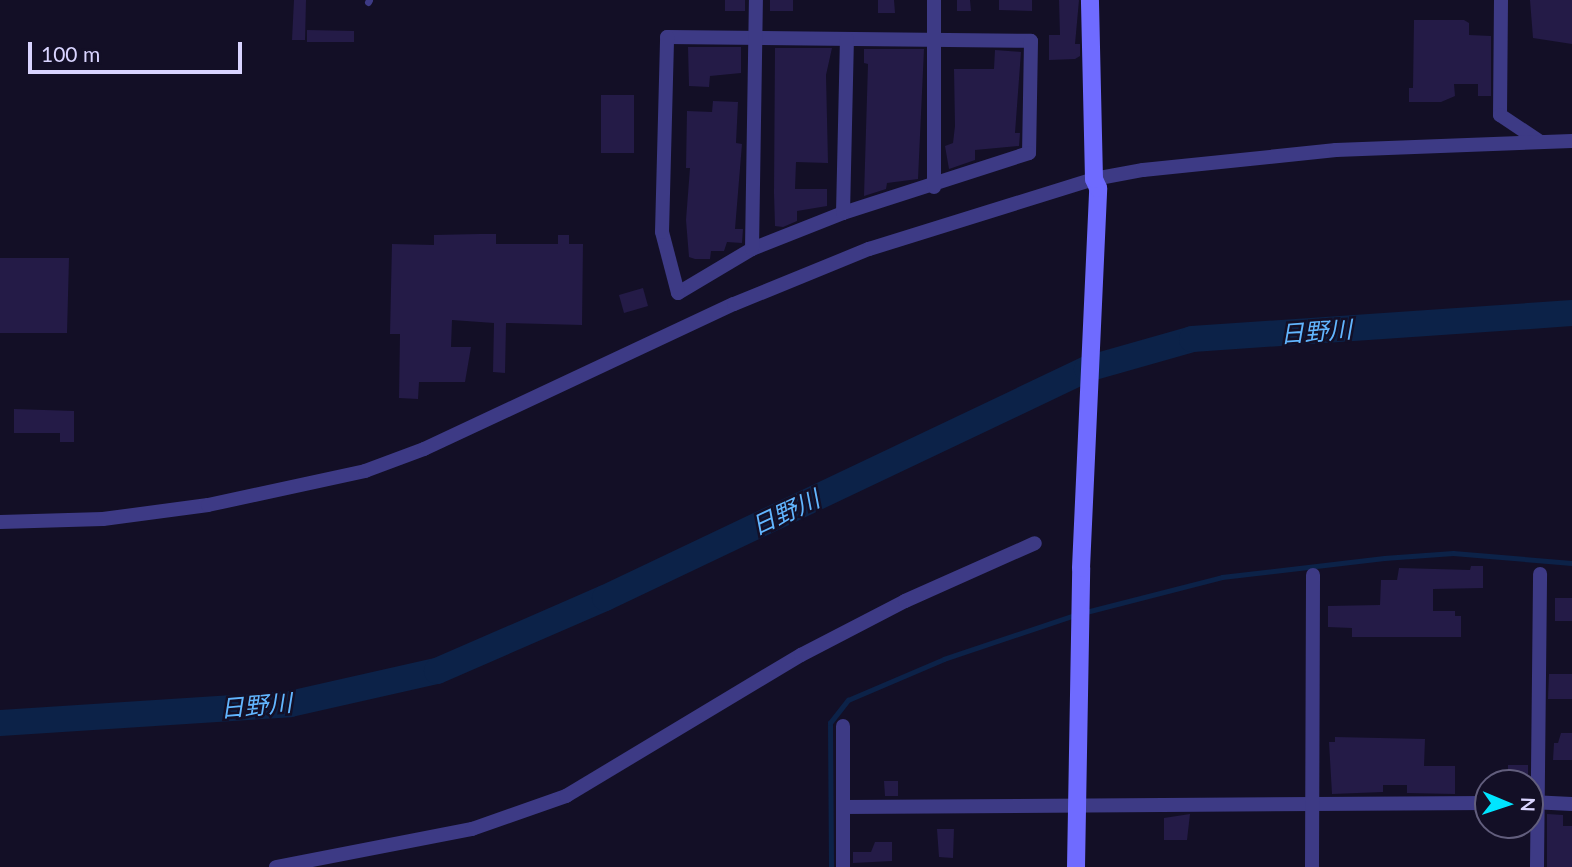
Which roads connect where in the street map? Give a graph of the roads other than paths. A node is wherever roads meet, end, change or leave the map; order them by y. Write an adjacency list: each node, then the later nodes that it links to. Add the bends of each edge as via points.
1 (756, 0): 5 (street)
2 (934, 0): 7 (street)
3 (1090, 0): 10 (street)
4 (1501, 0): 8 (street, via 1500,115)
5 (755, 38): 6 (street); 13 (street); 13 (street, via 667,37 662,232 678,293)
6 (847, 39): 7 (street); 12 (street)
7 (934, 40): 11 (street); 11 (street, via 1031,41 1029,153)
8 (1539, 141): 9 (street); 10 (street, via 1336,150 1143,170)
9 (1572, 141)
10 (1096, 183): 14 (street, via 869,249 734,304 424,449 365,471 208,505 103,519); 25 (street)
11 (934, 187): 12 (street)
12 (843, 213): 13 (street)
13 (752, 249)
14 (0, 522)
15 (1035, 543): 27 (street, via 905,601 802,655 566,796 472,829)
16 (1540, 574): 19 (street)
17 (1313, 576): 24 (street)
18 (843, 726): 23 (street)
19 (1535, 769)
20 (1474, 803): 24 (street)
21 (1544, 803): 22 (street)
22 (1572, 804)
23 (843, 807): 25 (street); 28 (street)
24 (1311, 807): 25 (street); 30 (street)
25 (1076, 808): 29 (street)
26 (1536, 839): 31 (street)
27 (276, 867)
28 (843, 867)
29 (1076, 867)
30 (1312, 867)
31 (1537, 867)

